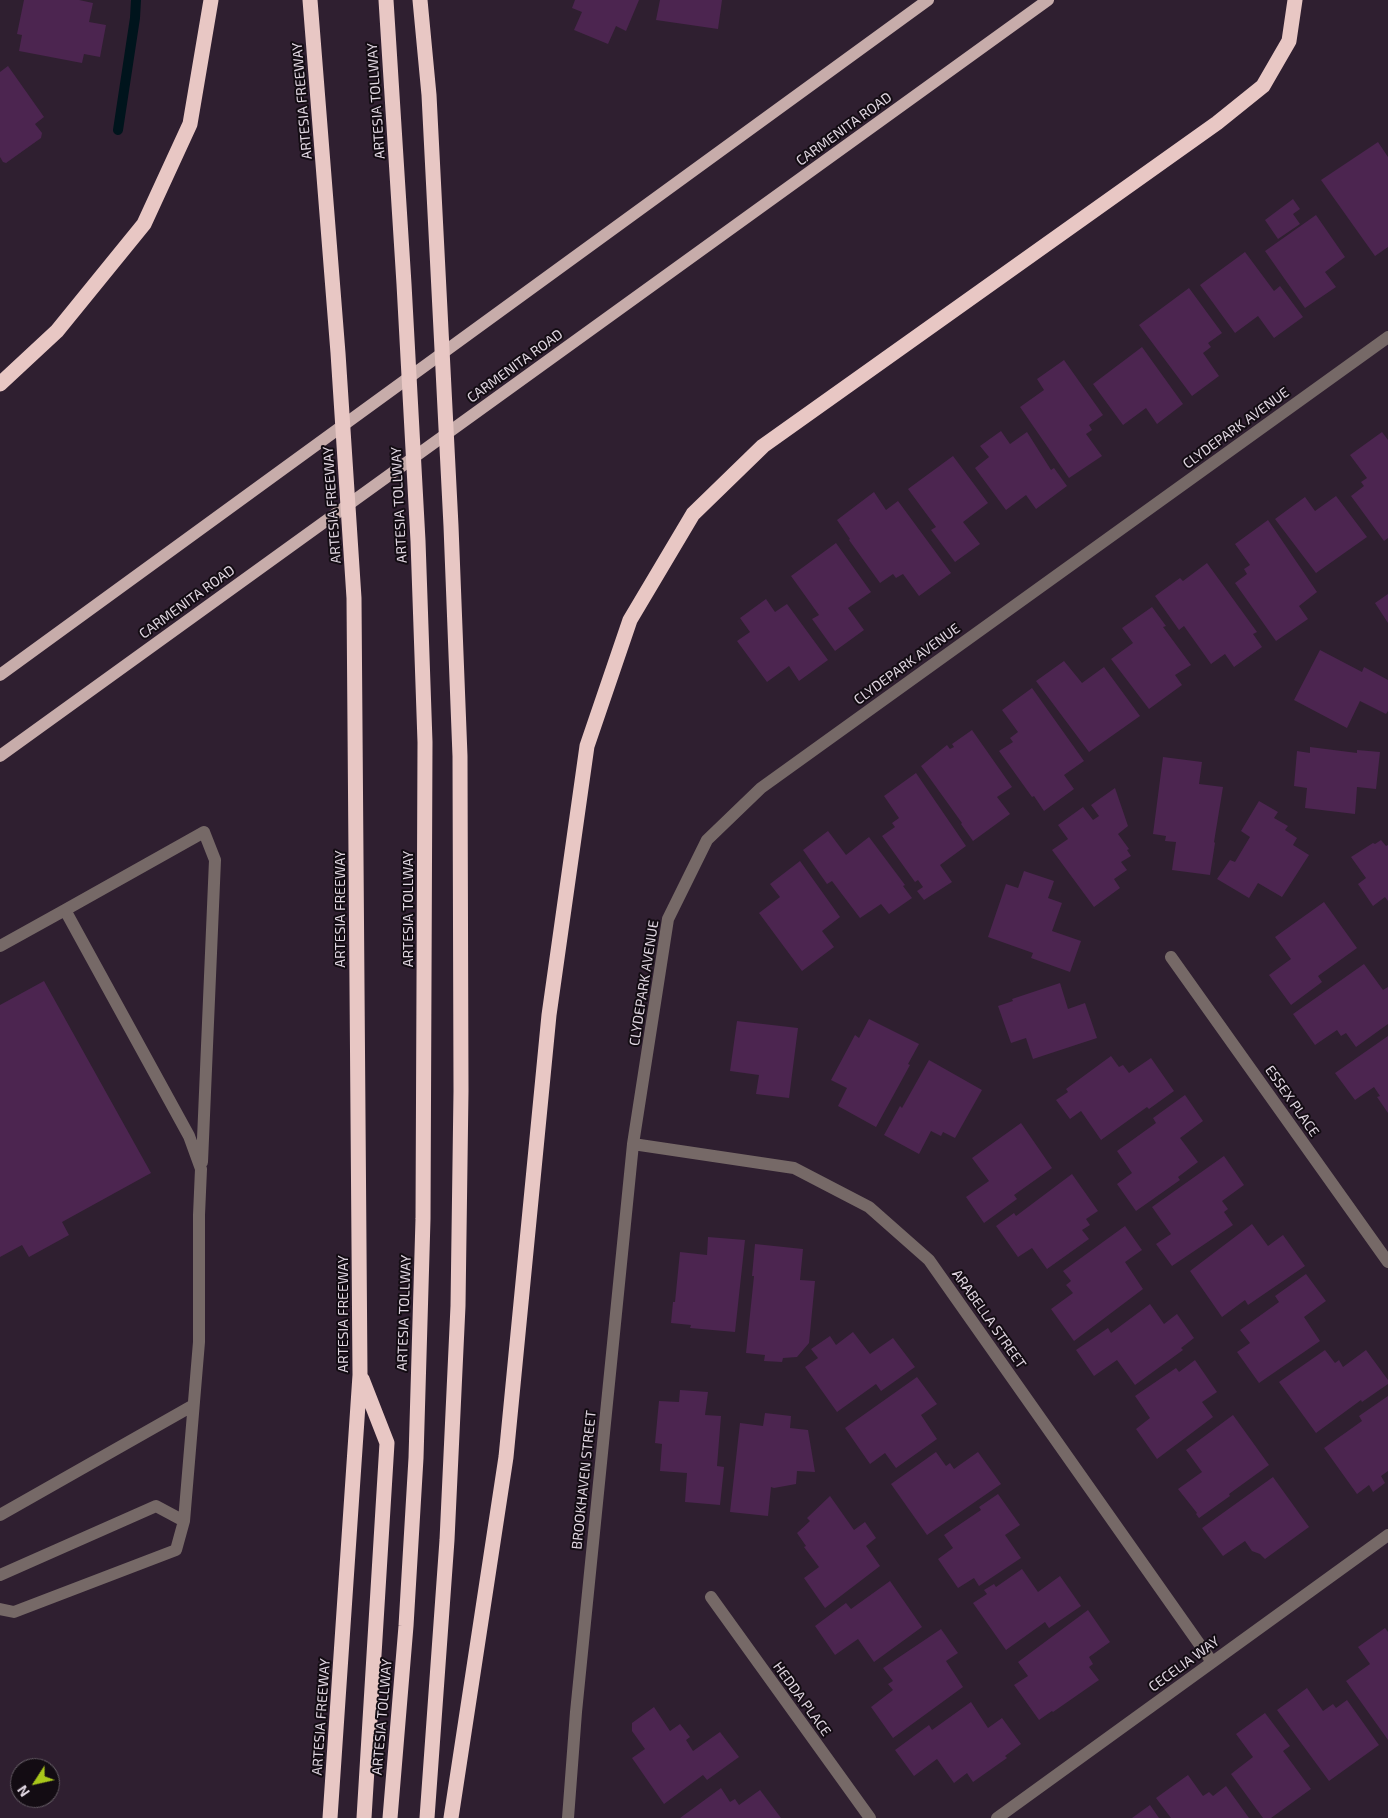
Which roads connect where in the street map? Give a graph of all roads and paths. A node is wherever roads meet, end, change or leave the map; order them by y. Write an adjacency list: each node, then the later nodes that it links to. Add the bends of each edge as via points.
1 (211, 0): 9 (highway, via 190,124 144,224 57,330)
2 (310, 0): 18 (highway, ARTESIA FREEWAY, via 354,598)
3 (386, 0): 29 (highway, ARTESIA TOLLWAY, via 413,462 425,742 423,1220 416,1458)
4 (420, 0): 30 (highway, via 429,95 451,512 460,785 458,1306 448,1540)
5 (928, 0): 10 (main road)
6 (1048, 0): 11 (main road, CARMENITA ROAD)
7 (1295, 0): 31 (highway, via 1289,42 1263,86 1218,123 763,446 693,514 630,620 587,746 549,1015 506,1457)
8 (1388, 337): 15 (street, CLYDEPARK AVENUE, via 761,788 707,840 668,919)
9 (0, 384)
10 (0, 675)
11 (0, 756)
12 (65, 910): 13 (street); 16 (street, via 189,1136); 16 (street, via 204,832 215,860)
13 (0, 946)
14 (1171, 957): 17 (street, ESSEX PLACE)
15 (633, 1144): 26 (street, ARABELLA STREET, via 794,1168 869,1208 929,1260); 32 (street, BROOKHAVEN STREET)
16 (201, 1169): 19 (street, via 198,1342)
17 (1388, 1262)
18 (360, 1375): 27 (highway, ARTESIA FREEWAY); 28 (highway, ARTESIA TOLLWAY, via 387,1443)
19 (192, 1406): 20 (street); 21 (street)
20 (0, 1515)
21 (184, 1521): 23 (street, via 156,1506); 25 (street, via 176,1550 14,1612)
22 (1388, 1535): 26 (street, CECELIA WAY)
23 (0, 1575)
24 (711, 1597): 33 (street, HEDDA PLACE)
25 (0, 1609)
26 (1212, 1662): 34 (street, CECELIA WAY)
27 (330, 1818)
28 (364, 1818)
29 (390, 1818)
30 (427, 1818)
31 (451, 1818)
32 (568, 1818)
33 (870, 1818)
34 (997, 1818)

